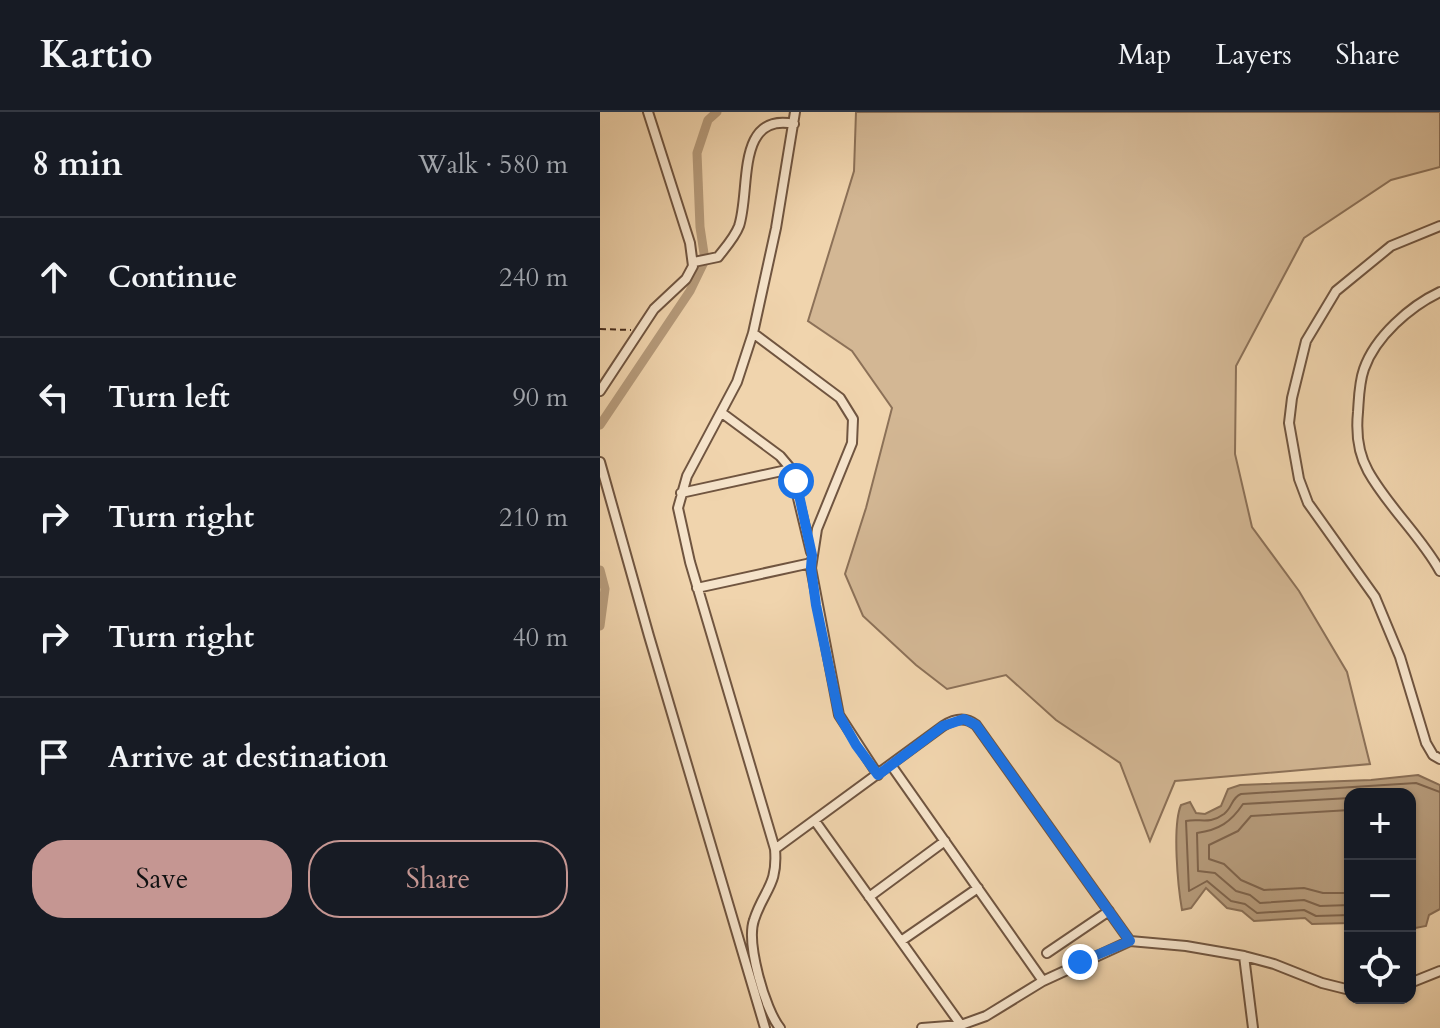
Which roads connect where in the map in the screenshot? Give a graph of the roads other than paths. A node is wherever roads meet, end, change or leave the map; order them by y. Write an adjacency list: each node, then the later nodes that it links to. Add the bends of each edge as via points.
1 (648, 112): 5 (street)
2 (795, 112): 3 (street)
3 (794, 124): 5 (street, via 765,124 753,140 739,228 718,257); 7 (street)
4 (1440, 226): 16 (street, via 1391,246 1336,291 1306,341 1289,423 1308,503 1375,597 1426,743)
5 (694, 262): 8 (street)
6 (1440, 292): 14 (street, via 1407,314 1376,348 1363,369 1357,422 1367,469)
7 (753, 333): 9 (street); 13 (street, via 840,398 853,419 852,443 821,515)
8 (600, 391)
9 (722, 413): 11 (street); 12 (street)
10 (600, 462): 34 (street)
11 (791, 469): 12 (street); 13 (street)
12 (681, 493): 15 (street, via 678,514)
13 (812, 559): 15 (street); 18 (street, via 839,715)
14 (1440, 571)
15 (697, 588): 21 (street)
16 (1440, 759)
17 (891, 765): 18 (street); 20 (street); 24 (street, via 949,723 971,721)
18 (878, 775): 19 (street)
19 (815, 821): 21 (street); 23 (street)
20 (945, 841): 22 (street); 23 (street)
21 (775, 849): 35 (street, via 774,879 753,921 751,938 771,1014)
22 (978, 888): 25 (street); 30 (street)
23 (869, 897): 25 (street)
24 (1109, 911): 26 (street); 27 (street)
25 (901, 941): 33 (street)
26 (1130, 941): 28 (street); 30 (street)
27 (1047, 953)
28 (1244, 956): 32 (street); 37 (street)
29 (1440, 971): 31 (street)
30 (1043, 981): 33 (street, via 1003,1008)
31 (1416, 981)
32 (1344, 988)
33 (961, 1025): 36 (street)
34 (765, 1028)
35 (780, 1028)
36 (922, 1028)
37 (1253, 1028)

